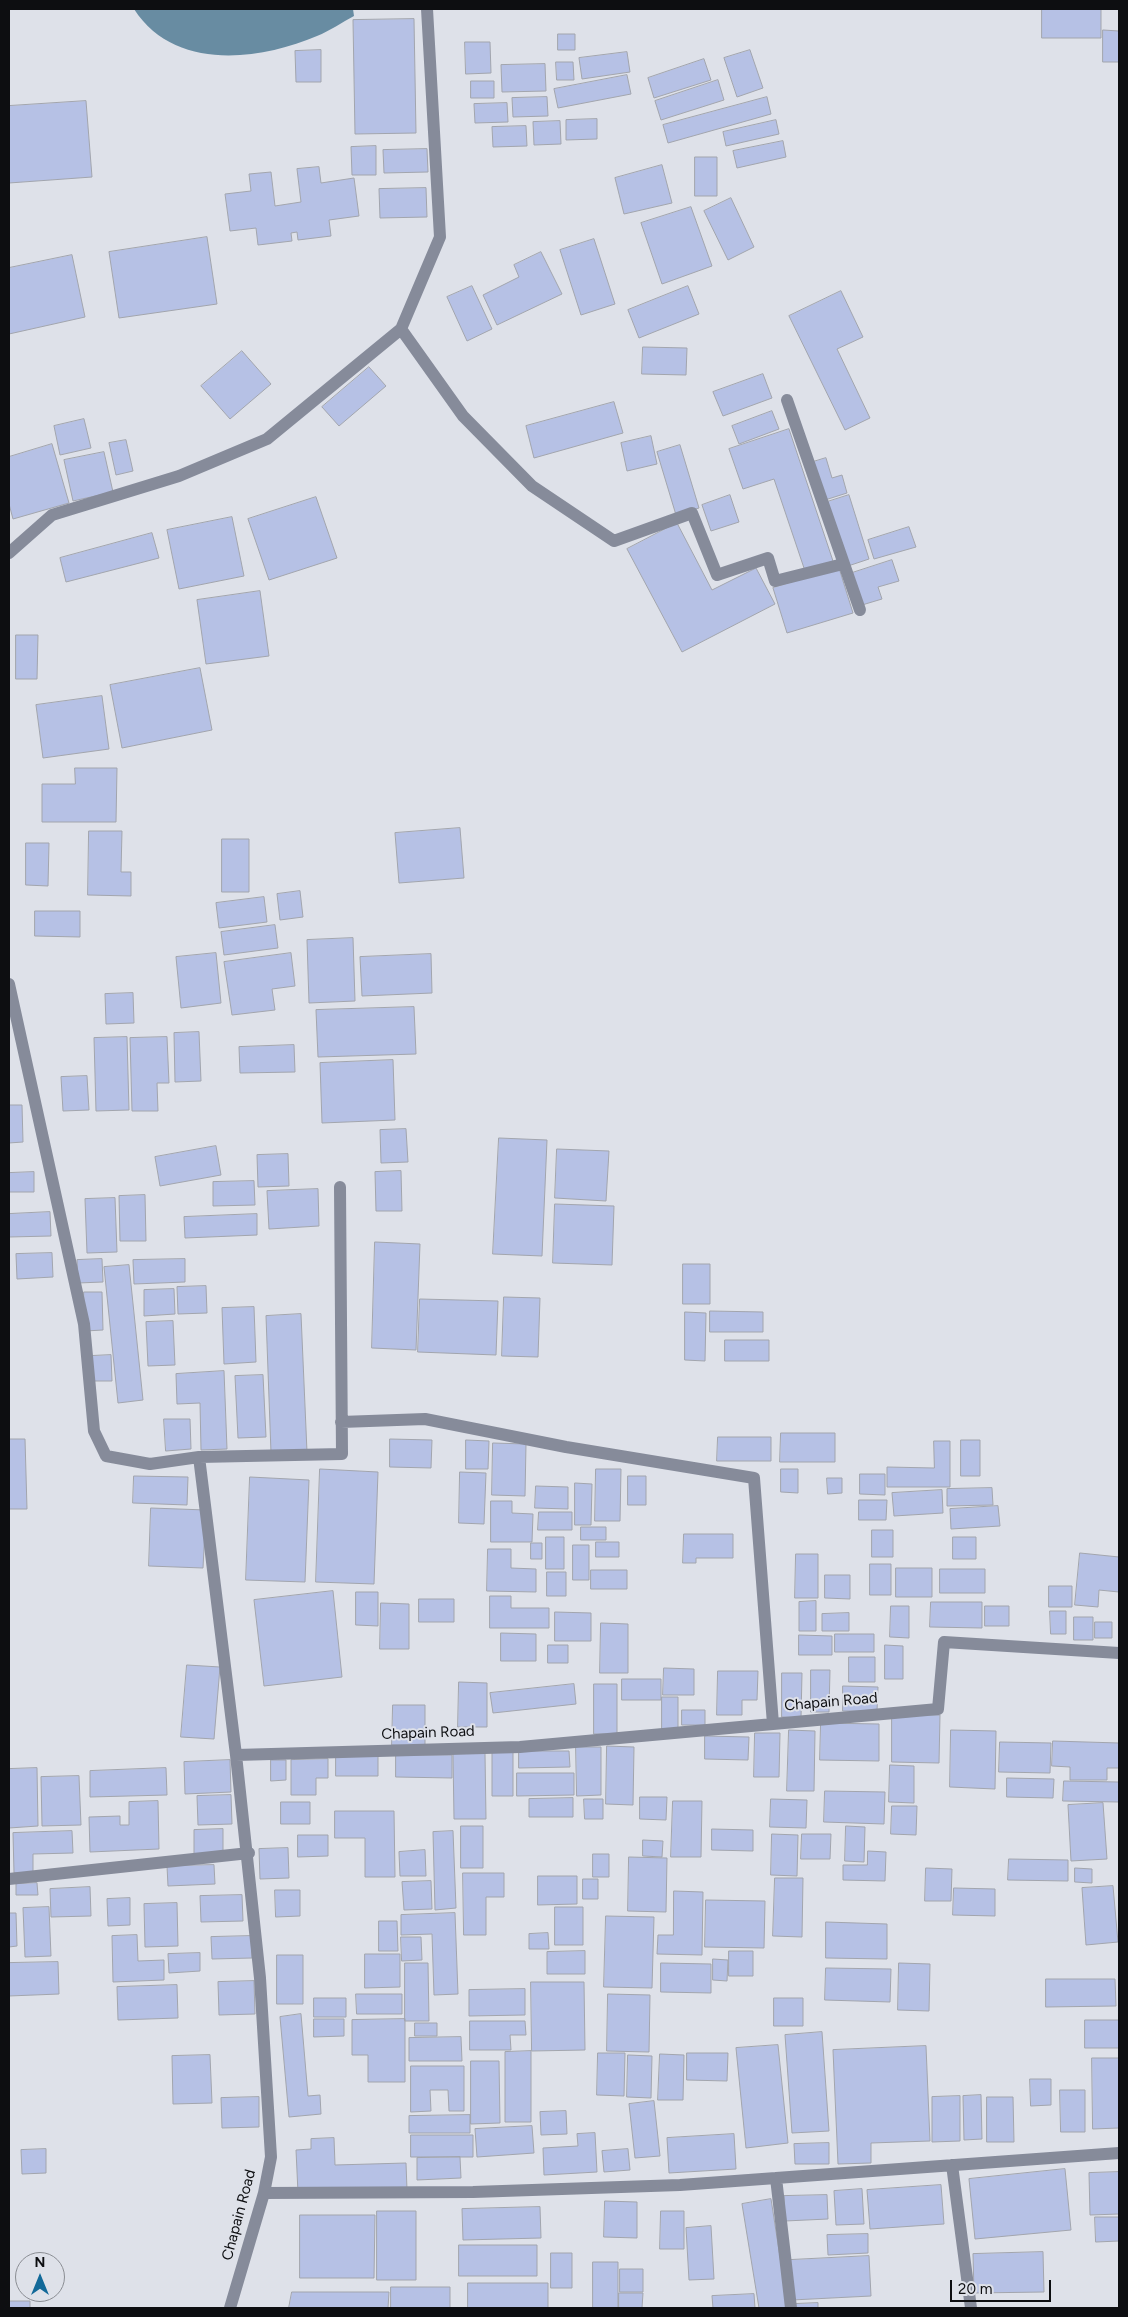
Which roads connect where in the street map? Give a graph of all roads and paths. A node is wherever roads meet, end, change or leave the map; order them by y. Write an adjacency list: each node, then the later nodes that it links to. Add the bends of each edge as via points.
1 (427, 9): 2 (street, via 440,237)
2 (401, 329): 4 (street, via 267,439 179,476 52,515); 5 (street, via 462,416 532,486 614,541 692,514 718,575 768,558 776,581)
3 (787, 400): 5 (street)
4 (9, 553)
5 (843, 564): 6 (street)
6 (860, 610)
7 (9, 984): 10 (street, via 84,1324 94,1431 106,1456 130,1462 150,1464)
8 (340, 1187): 9 (street)
9 (342, 1422): 10 (street, via 342,1454); 12 (street, via 424,1419 566,1447 754,1478)
10 (199, 1457): 13 (street)
11 (1119, 1653): 12 (street, Chapain Road, via 944,1642 938,1709)
12 (773, 1724): 13 (street, Chapain Road, via 520,1747)
13 (236, 1754): 14 (street, Chapain Road)
14 (249, 1853): 15 (street); 19 (street, Chapain Road, via 271,2157)
15 (9, 1879)
16 (1119, 2153): 17 (street)
17 (952, 2165): 18 (street); 22 (street)
18 (776, 2178): 19 (street, via 483,2192); 21 (street)
19 (264, 2194): 20 (street, Chapain Road)
20 (230, 2308)
21 (792, 2308)
22 (971, 2308)

